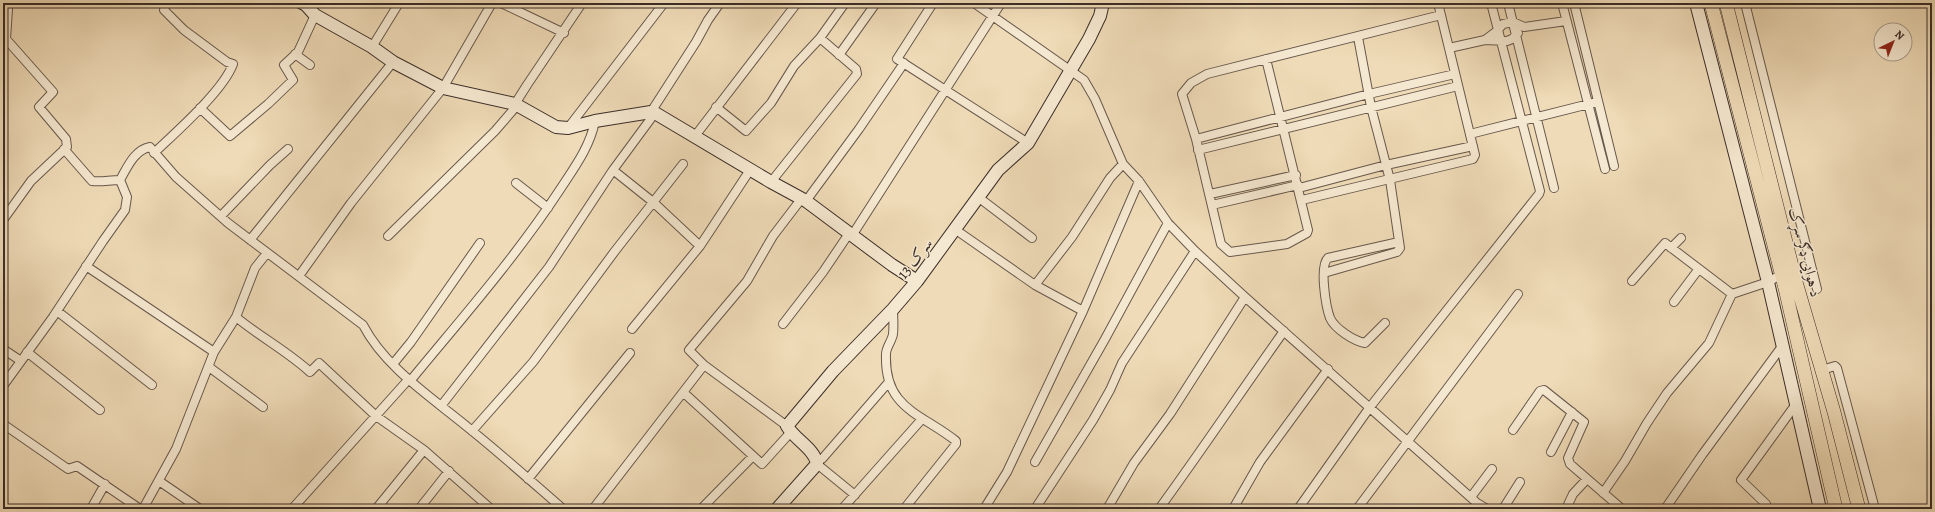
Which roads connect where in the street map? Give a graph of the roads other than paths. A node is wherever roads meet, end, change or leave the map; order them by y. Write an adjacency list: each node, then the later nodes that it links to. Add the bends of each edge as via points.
1 (6, 3): 73 (street, via 6,39 53,92 39,107 66,139 68,147)
2 (166, 3): 60 (street, via 164,10 184,30 233,64 227,76)
3 (400, 3): 41 (street)
4 (492, 3): 52 (street)
5 (501, 3): 33 (street)
6 (582, 3): 33 (street)
7 (664, 3): 66 (street)
8 (720, 3): 61 (street)
9 (797, 3): 58 (street)
10 (846, 3): 38 (street)
11 (876, 3): 44 (street)
12 (932, 3): 47 (street, via 897,59)
13 (974, 3): 27 (street)
14 (1001, 3): 27 (street)
15 (1103, 3): 49 (street, سرک 13, via 1100,16)
16 (1438, 3): 28 (street)
17 (1491, 3): 32 (street)
18 (1508, 3): 30 (street)
19 (1562, 3): 29 (street)
20 (1574, 3): 55 (street)
21 (1696, 3): 37 (street)
22 (1711, 3): 35 (main road, د هوایی ډګر سړک)
23 (1726, 3): 146 (main road, د هوایی ډګر سړک, via 1796,282)
24 (1745, 3): 123 (street)
25 (305, 4): 26 (street)
26 (315, 15): 41 (street); 43 (street)
27 (993, 15): 49 (street); 53 (street)
28 (1441, 15): 36 (street); 42 (street)
29 (1566, 21): 31 (street); 57 (street)
30 (1513, 22): 31 (street); 32 (street, via 1503,24); 34 (street)
31 (1524, 27): 34 (street)
32 (1497, 31): 39 (street); 40 (street)
33 (564, 33): 56 (street)
34 (1516, 34): 40 (street, via 1512,39); 63 (street)
35 (1719, 34): 37 (street); 117 (main road, د هوایی ډګر سړک)
36 (1358, 37): 45 (street); 54 (street)
37 (1704, 37): 121 (street)
38 (820, 38): 44 (street); 58 (street, via 794,66 771,103 746,131)
39 (1485, 40): 40 (street); 42 (street)
40 (1500, 41): 65 (street)
41 (372, 47): 46 (street)
42 (1449, 48): 50 (street)
43 (295, 54): 48 (street); 60 (street, via 284,65 293,80 230,136)
44 (839, 55): 88 (street, via 856,69 857,74)
45 (1266, 59): 62 (street); 70 (street, via 1208,74 1192,82 1182,94)
46 (393, 62): 52 (street); 107 (street)
47 (904, 63): 53 (street); 94 (street, via 859,129)
48 (310, 65)
49 (1070, 71): 71 (street, سرک 13); 78 (street, via 1084,80)
50 (1455, 74): 51 (street); 54 (street)
51 (1458, 86): 59 (street); 68 (street)
52 (443, 88): 56 (street); 118 (street, via 351,203)
53 (946, 90): 71 (street); 103 (street)
54 (1369, 94): 59 (street); 62 (street)
55 (1598, 102): 57 (street); 80 (street)
56 (515, 104): 66 (street, via 556,126); 104 (street, via 514,109 495,131)
57 (1588, 104): 63 (street); 81 (street)
58 (716, 107): 69 (street)
59 (1371, 107): 67 (street); 79 (street)
60 (200, 108): 76 (street)
61 (653, 112): 64 (street); 69 (street); 82 (street)
62 (1280, 117): 67 (street); 70 (street)
63 (1536, 118): 65 (street); 91 (street)
64 (595, 120): 66 (street); 98 (street, via 592,134 580,159)
65 (1522, 121): 68 (street); 155 (street, via 1539,194)
66 (568, 128)
67 (1284, 128): 75 (street); 84 (street)
68 (1470, 134): 72 (street)
69 (694, 136): 83 (street)
70 (1196, 139): 75 (street)
71 (1028, 143): 93 (street, سرک 13, via 998,170)
72 (1473, 146): 79 (street); 86 (street, via 1473,159)
73 (64, 149): 85 (street, via 92,181); 100 (street, via 31,181)
74 (288, 149): 99 (street)
75 (1198, 150): 92 (street)
76 (154, 153): 85 (street, via 150,147 145,148 132,158); 99 (street, via 176,177)
77 (683, 164): 96 (street)
78 (1123, 164): 87 (street); 122 (street, via 1110,178 1072,237)
79 (1386, 165): 86 (street); 90 (street)
80 (1614, 166)
81 (1605, 169)
82 (613, 170): 96 (street); 153 (street, via 549,266)
83 (750, 170): 88 (street); 110 (street)
84 (1296, 175): 90 (street); 92 (street)
85 (120, 180): 114 (street, via 127,197 125,210)
86 (1390, 180): 95 (street); 108 (street)
87 (1139, 181): 101 (street); 129 (street)
88 (771, 182): 94 (street)
89 (516, 183): 98 (street)
90 (1298, 187): 95 (street); 97 (street)
91 (1554, 188)
92 (1210, 194): 97 (street)
93 (978, 197): 102 (street, سرک 13); 105 (street)
94 (804, 200): 103 (street); 143 (street, via 773,236 747,280 689,350)
95 (1302, 200): 97 (street, via 1307,233 1287,244 1240,252 1230,252 1221,244)
96 (653, 202): 110 (street); 163 (street, via 533,362)
97 (1212, 205)
98 (548, 208): 147 (street, via 525,241)
99 (221, 216): 107 (street)
100 (3, 220)
101 (1168, 223): 112 (street); 169 (street)
102 (956, 230): 119 (street, سرک 13); 122 (street)
103 (851, 233): 119 (street); 132 (street)
104 (388, 236)
105 (1032, 238)
106 (1681, 238): 111 (street)
107 (250, 240): 113 (street)
108 (1399, 242): 116 (street, via 1400,248 1397,252); 116 (street, via 1328,258)
109 (480, 244): 142 (street, via 411,342)
110 (700, 246): 134 (street)
111 (1671, 248): 115 (street); 120 (street, via 1666,243 1663,244)
112 (1195, 251): 126 (street); 194 (street, via 1122,363 1093,420)
113 (267, 253): 118 (street); 131 (street, via 255,268)
114 (86, 266): 130 (street); 139 (street)
115 (1698, 270): 125 (street); 127 (street)
116 (1324, 273): 133 (street, via 1330,319 1337,327 1357,342 1365,343)
117 (1782, 274): 121 (street); 207 (main road, د هوایی ډګر سړک)
118 (299, 276): 142 (street, via 363,325 372,343)
119 (917, 281): 128 (street, سرک 13)
120 (1632, 281)
121 (1768, 282): 125 (street); 136 (street)
122 (1035, 285): 129 (street)
123 (1817, 289)
124 (1518, 294): 164 (street)
125 (1732, 294): 177 (street, via 1708,343 1646,423)
126 (1245, 297): 135 (street); 195 (street, via 1170,414 1134,463)
127 (1674, 302)
128 (893, 309): 148 (street, via 893,335 886,352); 161 (street, سرک 13, via 833,371)
129 (1082, 310): 193 (street, via 1007,472)
130 (57, 311): 138 (street); 150 (street)
131 (236, 317): 139 (street); 158 (street, via 310,372 319,363)
132 (783, 324)
133 (1385, 324)
134 (632, 328)
135 (1284, 331): 145 (street); 196 (street, via 1231,405 1189,470)
136 (1783, 345): 152 (street); 204 (street)
137 (3, 349): 141 (street)
138 (27, 352): 141 (street); 156 (street)
139 (214, 352): 144 (street)
140 (630, 353): 172 (street)
141 (21, 362): 149 (street)
142 (392, 364): 147 (street)
143 (704, 365): 151 (street); 161 (street)
144 (209, 367): 154 (street); 174 (street, via 176,449)
145 (1328, 369): 155 (street); 197 (street, via 1260,462)
146 (1822, 370): 208 (main road, د هوایی ډګر سړک); 209 (street, via 1835,366 1837,368)
147 (410, 380): 153 (street); 158 (street)
148 (888, 382): 159 (street, via 900,401); 168 (street, via 822,459)
149 (3, 386)
150 (152, 386)
151 (684, 393): 167 (street); 188 (street)
152 (1796, 404): 205 (street, via 1741,480 1766,504); 206 (street)
153 (441, 406): 163 (street)
154 (263, 407)
155 (1370, 407): 164 (street); 198 (street)
156 (100, 410)
157 (1572, 412): 162 (street, via 1541,389); 166 (street); 173 (street, via 1584,425 1568,461)
158 (376, 416): 165 (street); 183 (street)
159 (922, 419): 178 (street); 192 (street, via 950,435 956,444)
160 (3, 424): 176 (street, via 68,470 77,466)
161 (789, 430): 167 (street, via 762,464); 168 (street)
162 (1514, 430)
163 (472, 431): 172 (street)
164 (1408, 440): 179 (street); 199 (street)
165 (424, 450): 171 (street); 184 (street)
166 (1551, 452)
167 (753, 456): 189 (street)
168 (816, 462): 178 (street); 190 (street)
169 (1035, 462)
170 (1492, 469): 179 (street)
171 (449, 471): 185 (street); 186 (street)
172 (528, 479): 187 (street)
173 (1587, 479): 177 (street); 202 (street, via 1573,494)
174 (159, 481): 181 (street); 182 (street)
175 (1520, 482): 201 (street)
176 (104, 484): 180 (street); 181 (street)
177 (1603, 493): 203 (street)
178 (855, 496): 191 (street)
179 (1474, 503): 200 (street)
180 (90, 509)
181 (142, 509)
182 (200, 509)
183 (292, 509)
184 (376, 509)
185 (419, 509)
186 (491, 509)
187 (562, 509)
188 (592, 509)
189 (701, 509)
190 (776, 509)
191 (842, 509)
192 (904, 509)
193 (984, 509)
194 (1035, 509)
195 (1107, 509)
196 (1159, 509)
197 (1233, 509)
198 (1298, 509)
199 (1357, 509)
200 (1487, 509)
201 (1503, 509)
202 (1566, 509)
203 (1622, 509)
204 (1665, 509)
205 (1764, 509)
206 (1820, 509)
207 (1836, 509)
208 (1859, 509)
209 (1875, 509)

